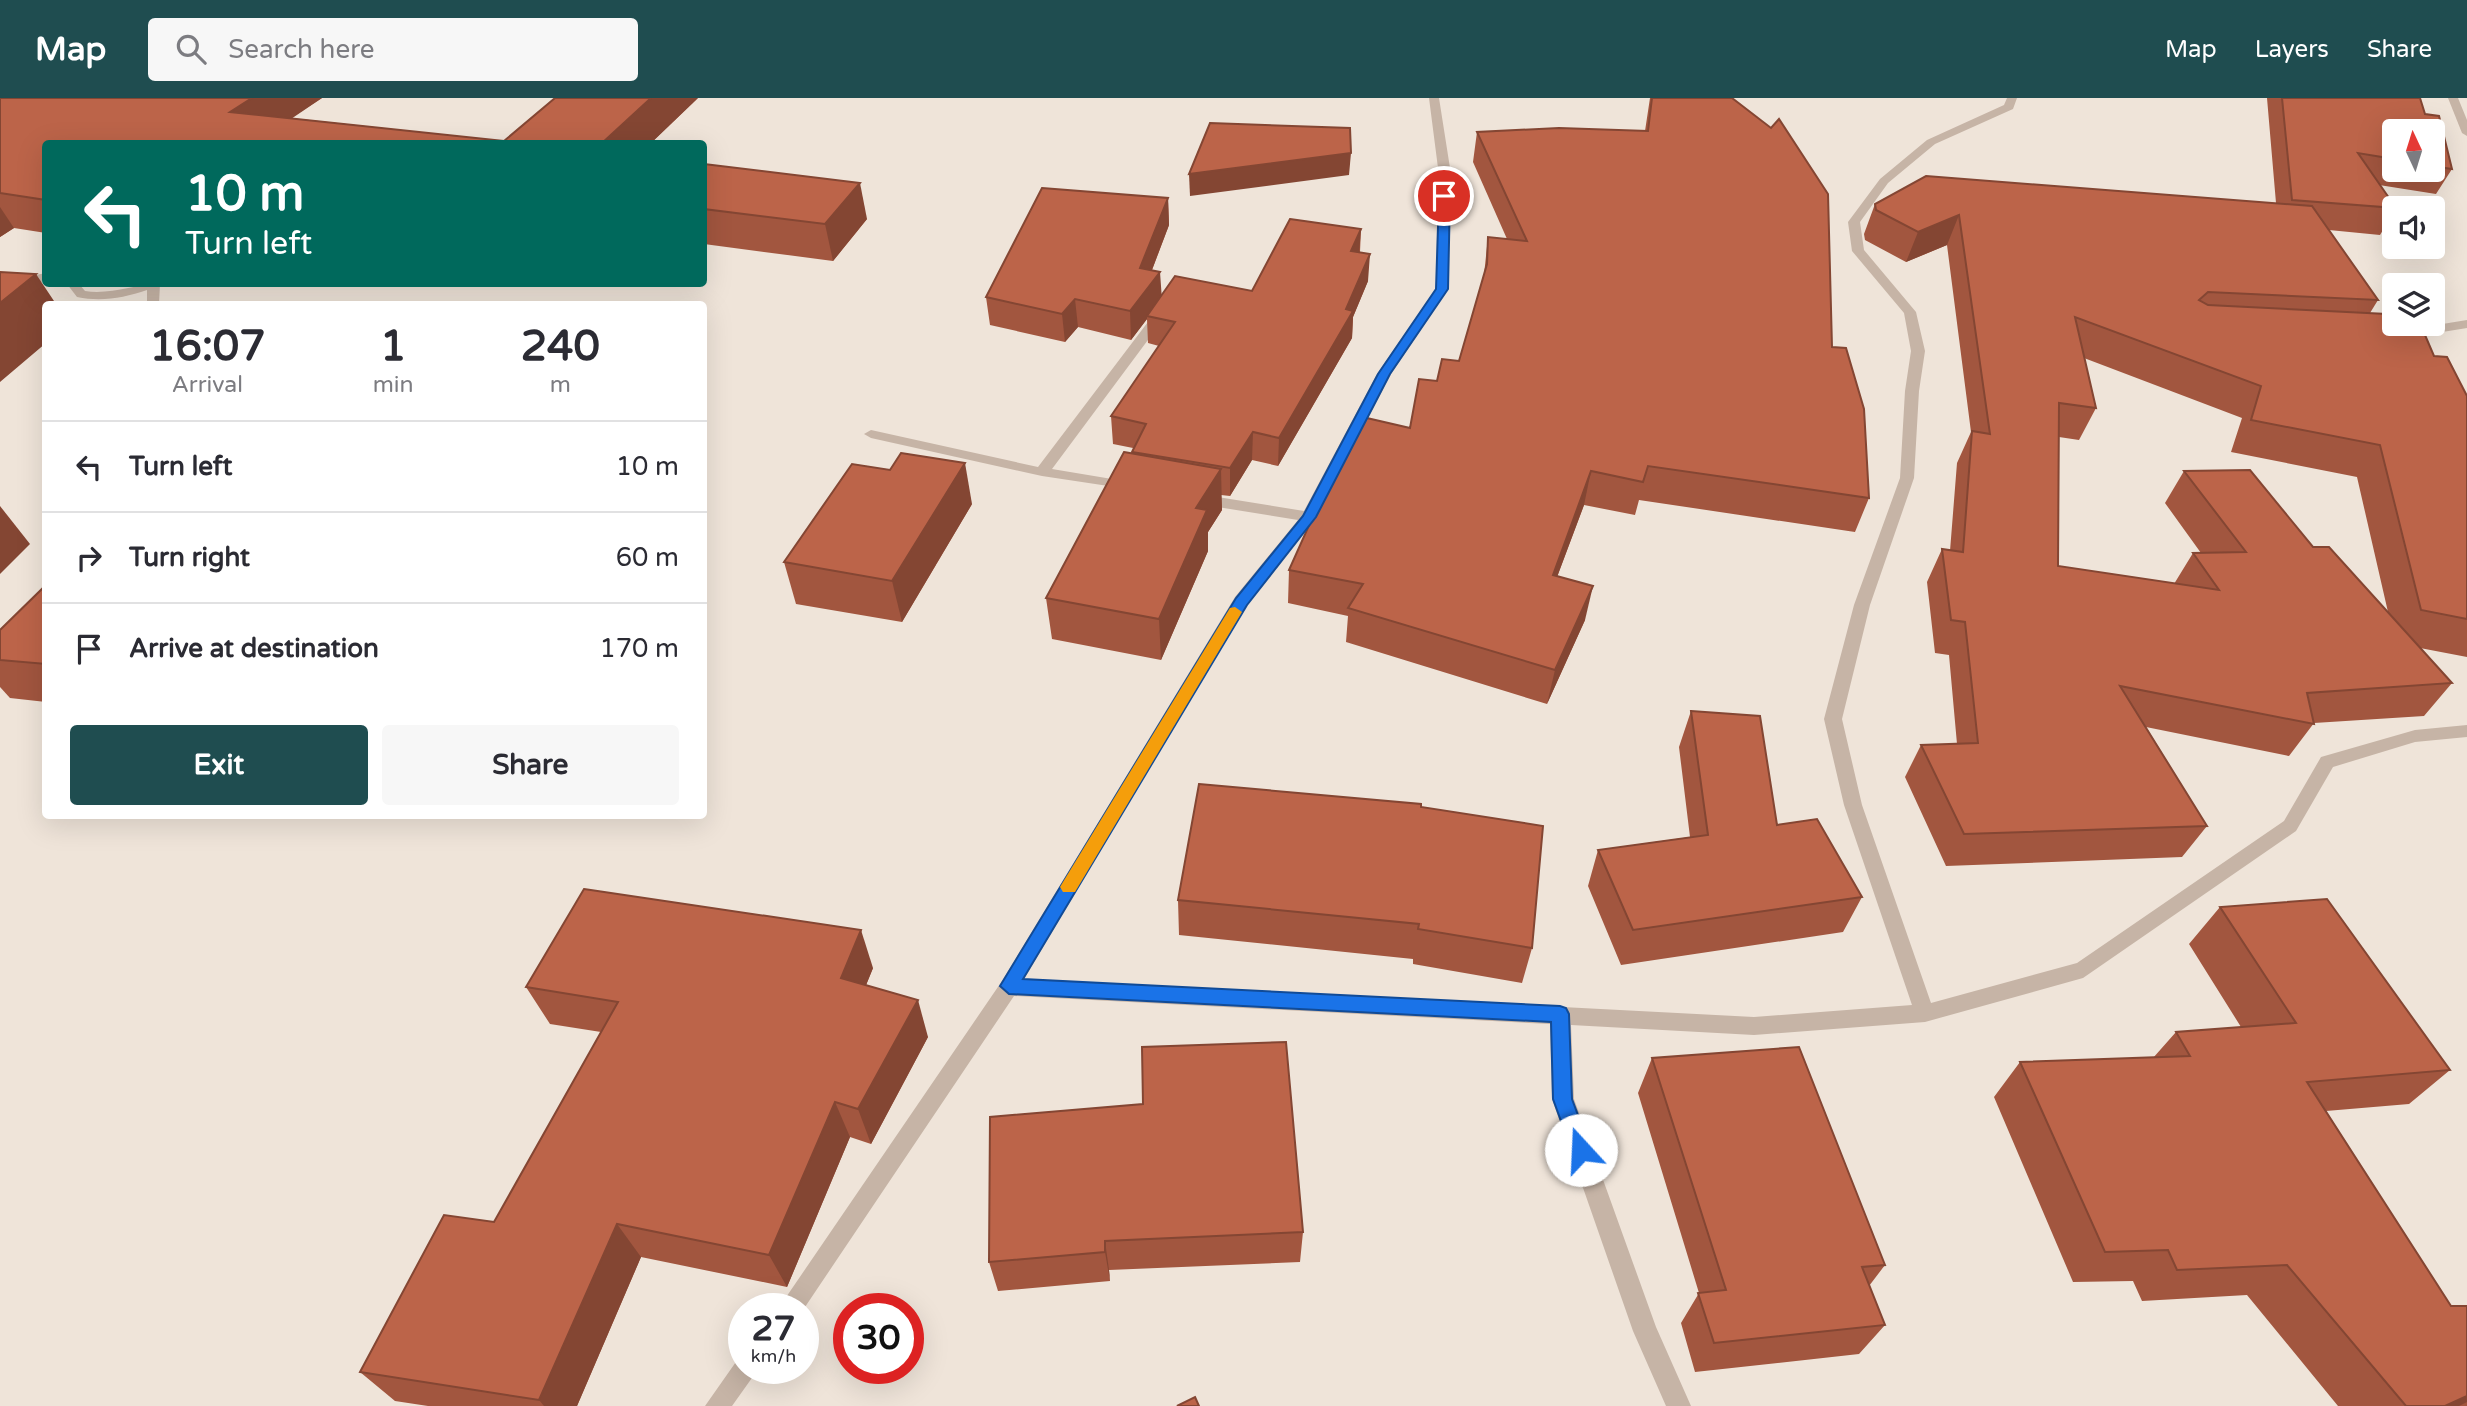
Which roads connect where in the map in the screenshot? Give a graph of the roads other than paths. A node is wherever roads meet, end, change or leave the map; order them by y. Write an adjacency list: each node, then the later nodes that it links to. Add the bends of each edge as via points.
1 (1434, 98): 16 (street, via 1444,168 1442,289 1384,374)
2 (2012, 98): 19 (street, via 2009,107 1931,142 1884,181 1854,222 1858,251 1910,312 1918,351 1907,478 1862,605 1833,719 1853,805)
3 (2453, 98): 4 (street)
4 (2467, 133)
5 (42, 278): 6 (street)
6 (0, 286)
7 (75, 287): 8 (street, via 81,294 99,296)
8 (143, 287)
9 (1168, 304): 13 (street)
10 (2467, 324): 11 (street)
11 (2377, 339)
12 (871, 434): 13 (street)
13 (1042, 472): 14 (street)
14 (1149, 490)
15 (1189, 497): 16 (street)
16 (1309, 517): 18 (street, via 1241,601)
17 (2467, 731): 19 (street, via 2415,736 2326,762 2290,826 2083,970)
18 (1009, 986): 20 (street); 21 (street)
19 (1925, 1013): 20 (street, via 1754,1026)
20 (1560, 1014): 24 (street, via 1563,1099 1645,1331)
21 (801, 1293)
22 (734, 1384): 23 (street)
23 (717, 1406)
24 (1679, 1406)

